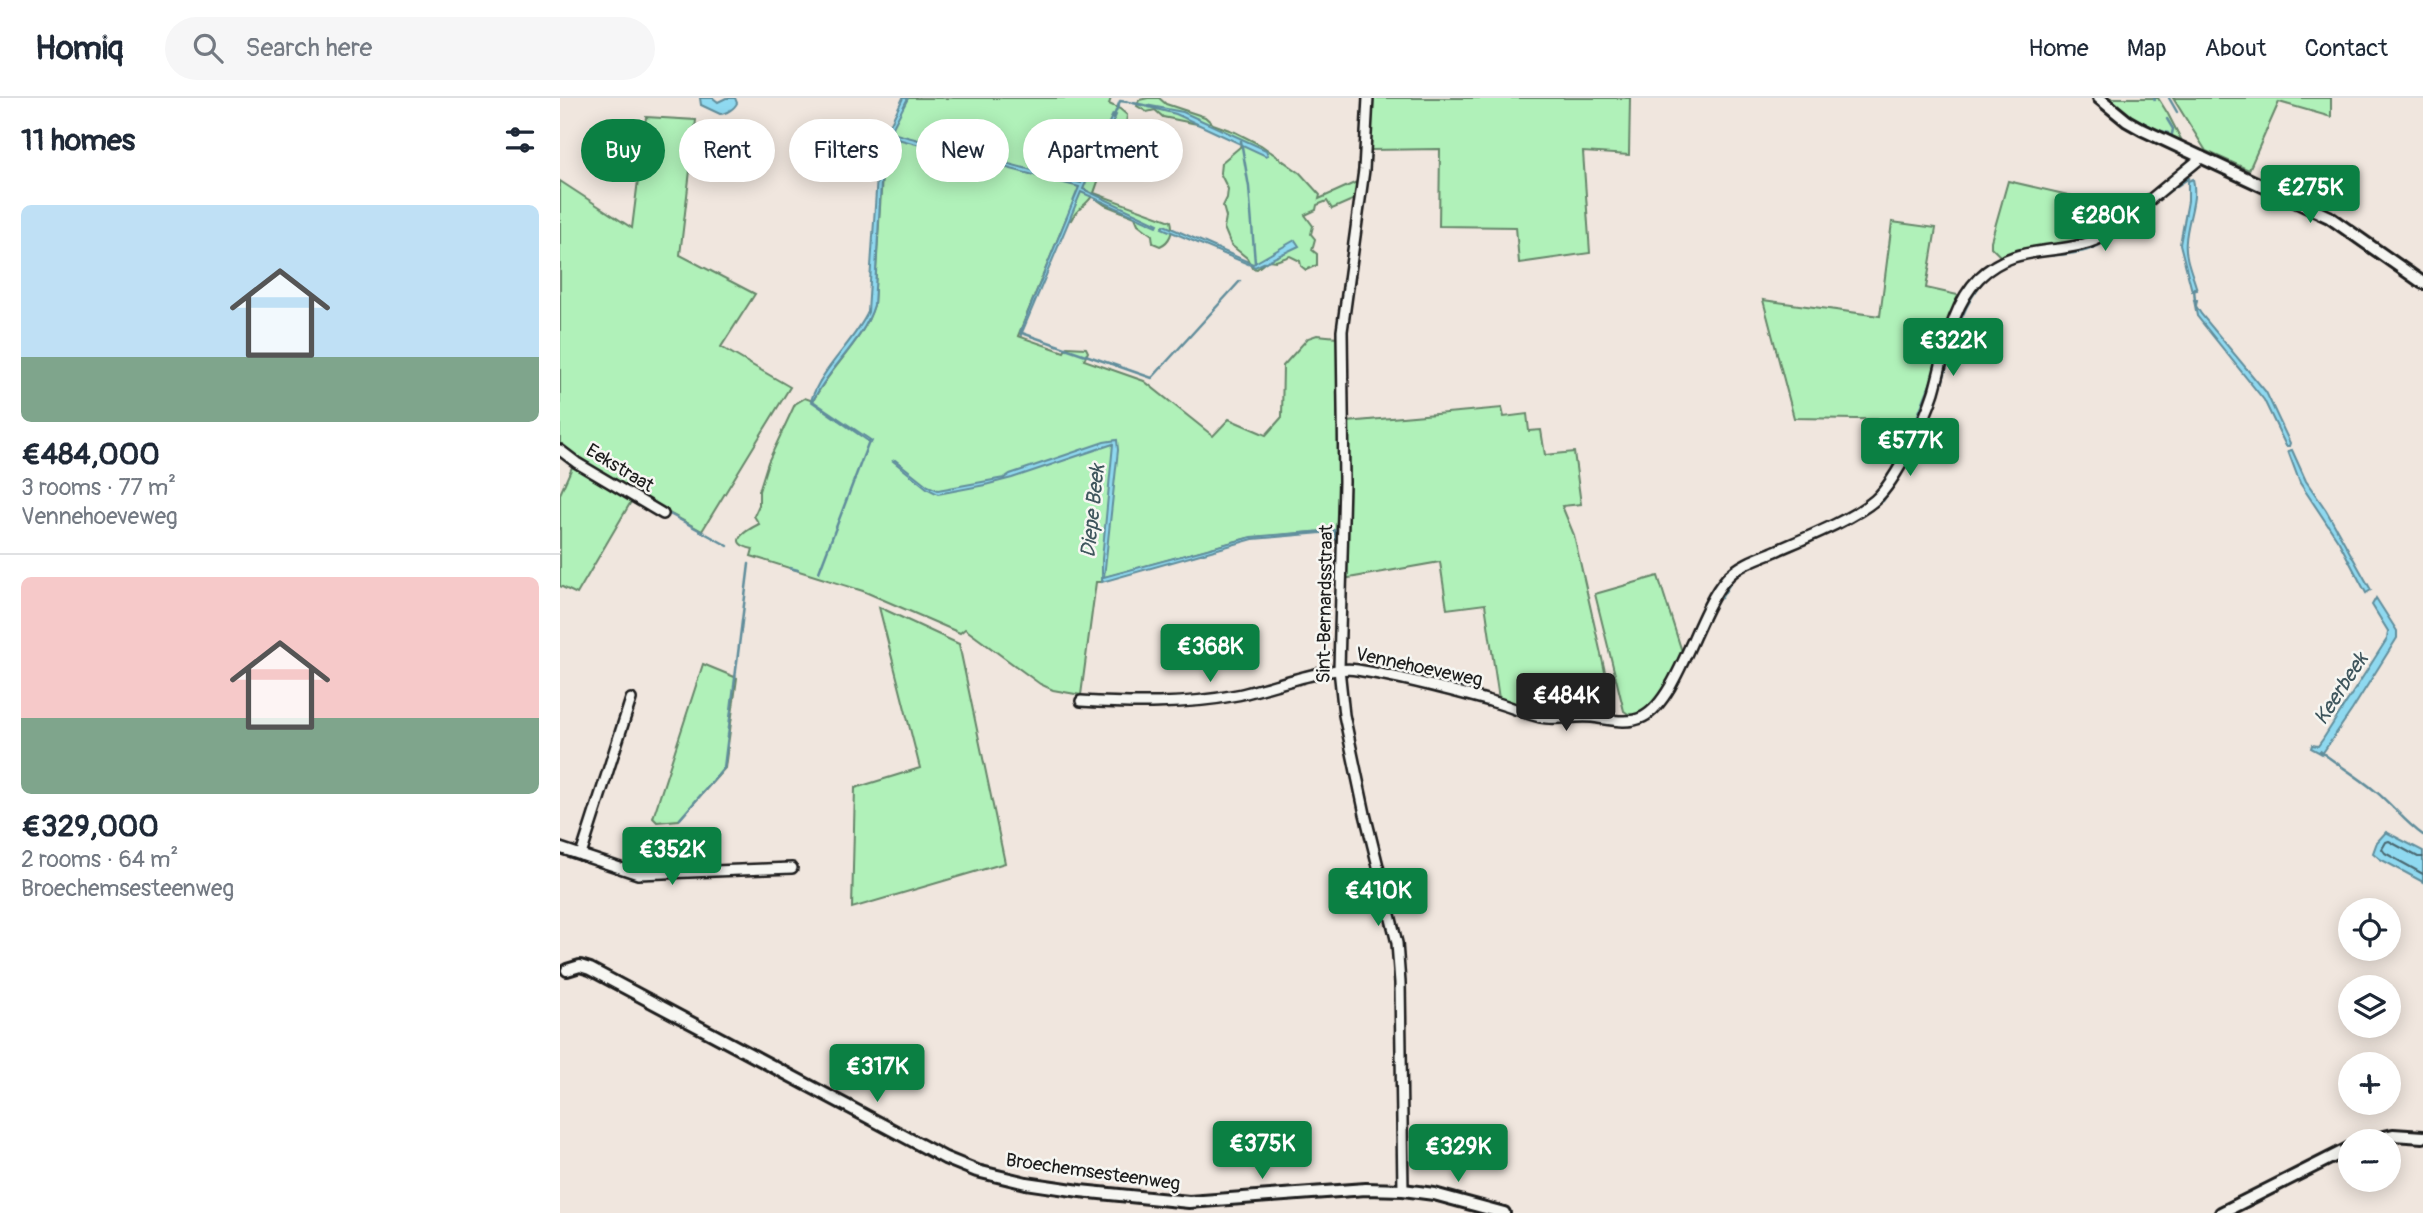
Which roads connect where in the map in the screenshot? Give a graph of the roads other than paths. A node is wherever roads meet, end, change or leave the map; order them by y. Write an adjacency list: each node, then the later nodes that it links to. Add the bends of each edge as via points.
1 (1368, 98): 7 (street, Sint-Bernardsstraat, via 1342,331)
2 (2099, 98): 3 (street, via 2127,121)
3 (2202, 157): 4 (street, via 2329,217); 7 (street, Vennehoeveweg, via 2096,242 2022,253 1977,279 1954,319 1932,397 1885,488 1863,508 1749,562 1725,580 1670,685 1655,708 1639,719 1541,717 1467,695 1357,669)
4 (2423, 283)
5 (560, 450): 6 (street, Eekstraat)
6 (663, 514)
7 (1339, 669): 9 (street, via 1218,698); 18 (street, Sint-Bernardsstraat, via 1344,715 1397,943)
8 (631, 699): 11 (street)
9 (1081, 701)
10 (560, 848): 11 (street)
11 (580, 855): 12 (street, via 638,874)
12 (792, 868)
13 (563, 966): 14 (street); 18 (street, Broechemsesteenweg, via 590,969 945,1158 1001,1178 1192,1202)
14 (560, 981)
15 (2401, 1136): 16 (street)
16 (2423, 1137)
17 (2338, 1154): 20 (street)
18 (1403, 1190): 19 (street, Broechemsesteenweg)
19 (1504, 1213)
20 (2221, 1213)

